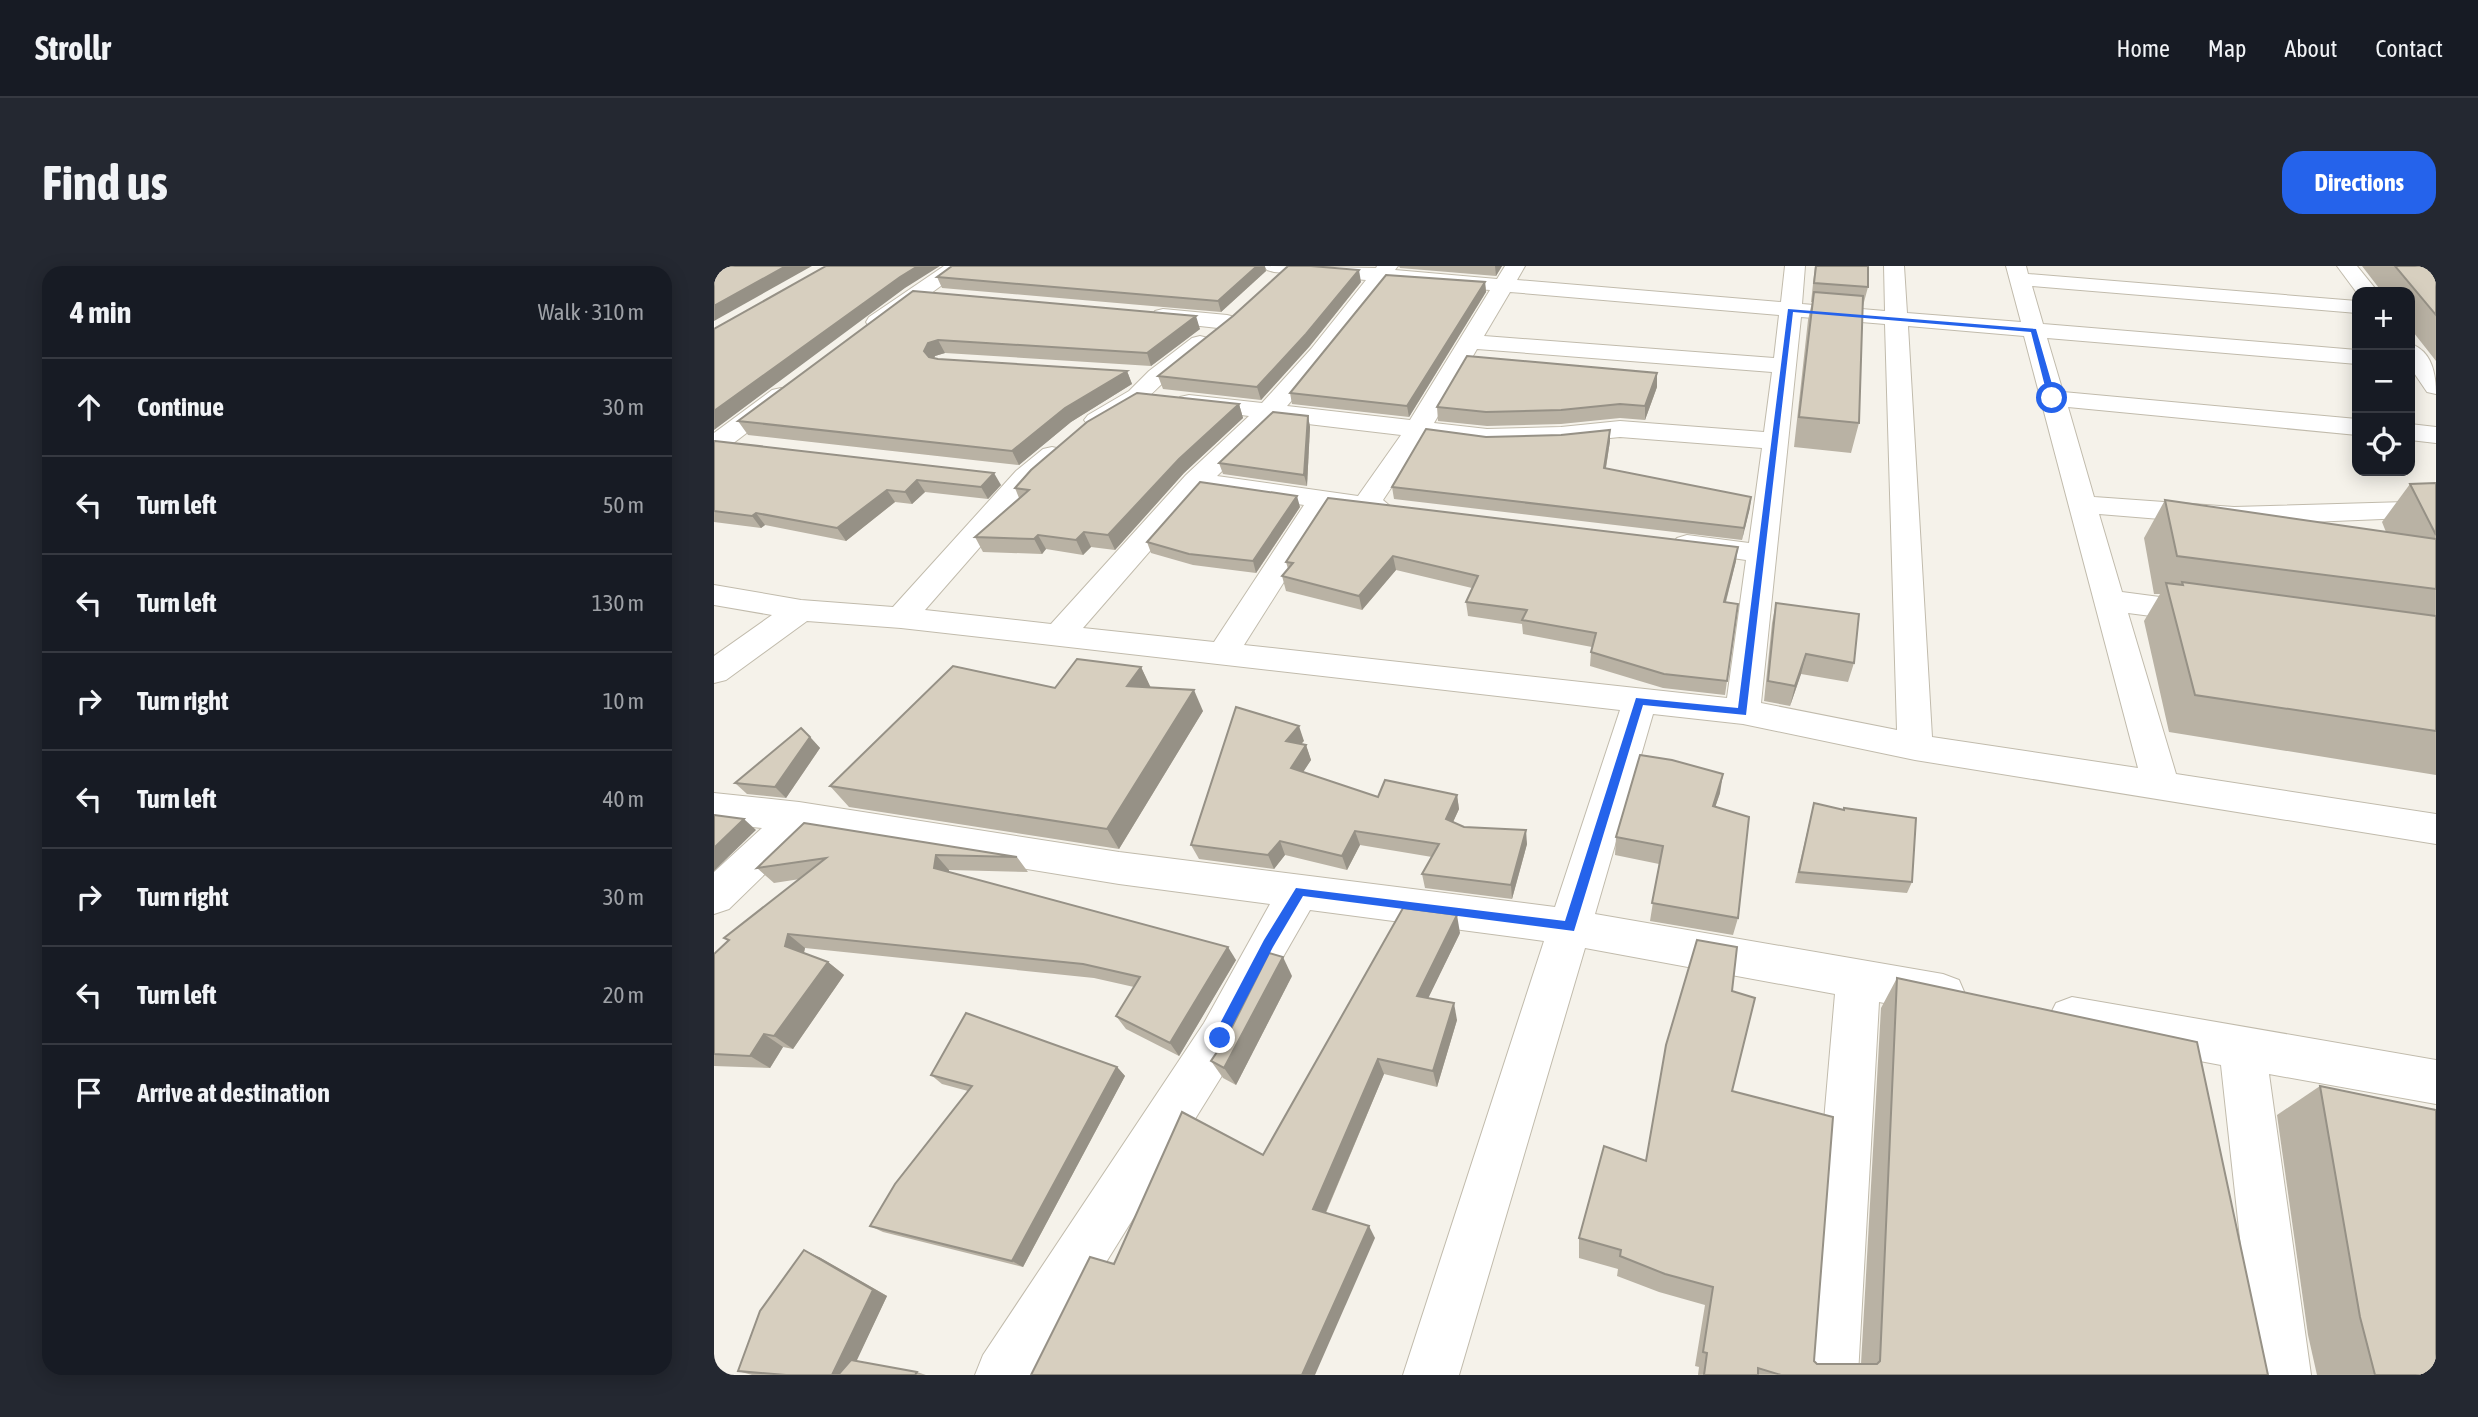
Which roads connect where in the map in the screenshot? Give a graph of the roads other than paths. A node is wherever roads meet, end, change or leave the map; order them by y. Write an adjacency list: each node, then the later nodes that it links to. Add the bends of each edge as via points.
1 (958, 266): 10 (street)
2 (1795, 266): 14 (street)
3 (1894, 266): 16 (street)
4 (2347, 266): 9 (street)
5 (1279, 271): 6 (street)
6 (1384, 271): 8 (street); 28 (street)
7 (2017, 272): 13 (street); 18 (street)
8 (1509, 276): 14 (street); 20 (street)
9 (2363, 287)
10 (914, 294): 11 (street); 19 (street)
11 (955, 298)
12 (1247, 304): 17 (street)
13 (2352, 306)
14 (1790, 310): 16 (street); 23 (street)
15 (1146, 315): 17 (street)
16 (1896, 318): 18 (street); 56 (street)
17 (1227, 322): 25 (street, via 1157,376)
18 (2033, 330): 21 (street); 27 (street)
19 (860, 335)
20 (1472, 342): 23 (street); 30 (street)
21 (2352, 357)
22 (2415, 361): 26 (street)
23 (1785, 366): 33 (street)
24 (795, 384): 34 (street)
25 (1134, 385): 28 (street); 37 (street)
26 (2436, 387)
27 (2052, 398): 29 (street); 40 (street)
28 (1269, 411): 30 (street); 38 (street)
29 (2352, 427)
30 (1419, 428): 33 (street, via 1487,437 1620,429); 41 (street)
31 (2415, 433): 32 (street)
32 (2436, 435)
33 (1776, 441): 45 (street)
34 (717, 444): 35 (street)
35 (759, 447)
36 (999, 474): 37 (street)
37 (1026, 477): 50 (street)
38 (1196, 481): 39 (street); 51 (street)
39 (1322, 499): 41 (street); 52 (street)
40 (2082, 504): 43 (street, via 2234,516); 47 (street)
41 (1365, 506): 42 (street)
42 (1406, 510)
43 (2436, 513)
44 (1666, 541): 45 (street)
45 (1761, 553): 55 (street)
46 (714, 595): 48 (street)
47 (2109, 600): 49 (street); 57 (street)
48 (801, 610): 50 (street); 53 (street)
49 (2232, 617)
50 (901, 618): 51 (street)
51 (1059, 635): 52 (street)
52 (1223, 653): 54 (street)
53 (714, 672)
54 (1640, 701): 55 (street); 63 (street)
55 (1743, 712): 56 (street)
56 (1915, 747): 57 (street)
57 (2161, 786): 60 (street)
58 (714, 808): 59 (street)
59 (799, 817): 61 (street, via 1119,868); 62 (street)
60 (2436, 829)
61 (1300, 891): 63 (street); 69 (street, via 1220,1038)
62 (714, 897)
63 (1569, 927): 64 (street); 70 (street)
64 (1858, 979): 65 (street); 71 (street)
65 (1981, 1001)
66 (2036, 1011): 67 (street)
67 (2242, 1048): 68 (street); 72 (street)
68 (2436, 1082)
69 (1003, 1375)
70 (1431, 1375)
71 (1830, 1375)
72 (2283, 1375)

